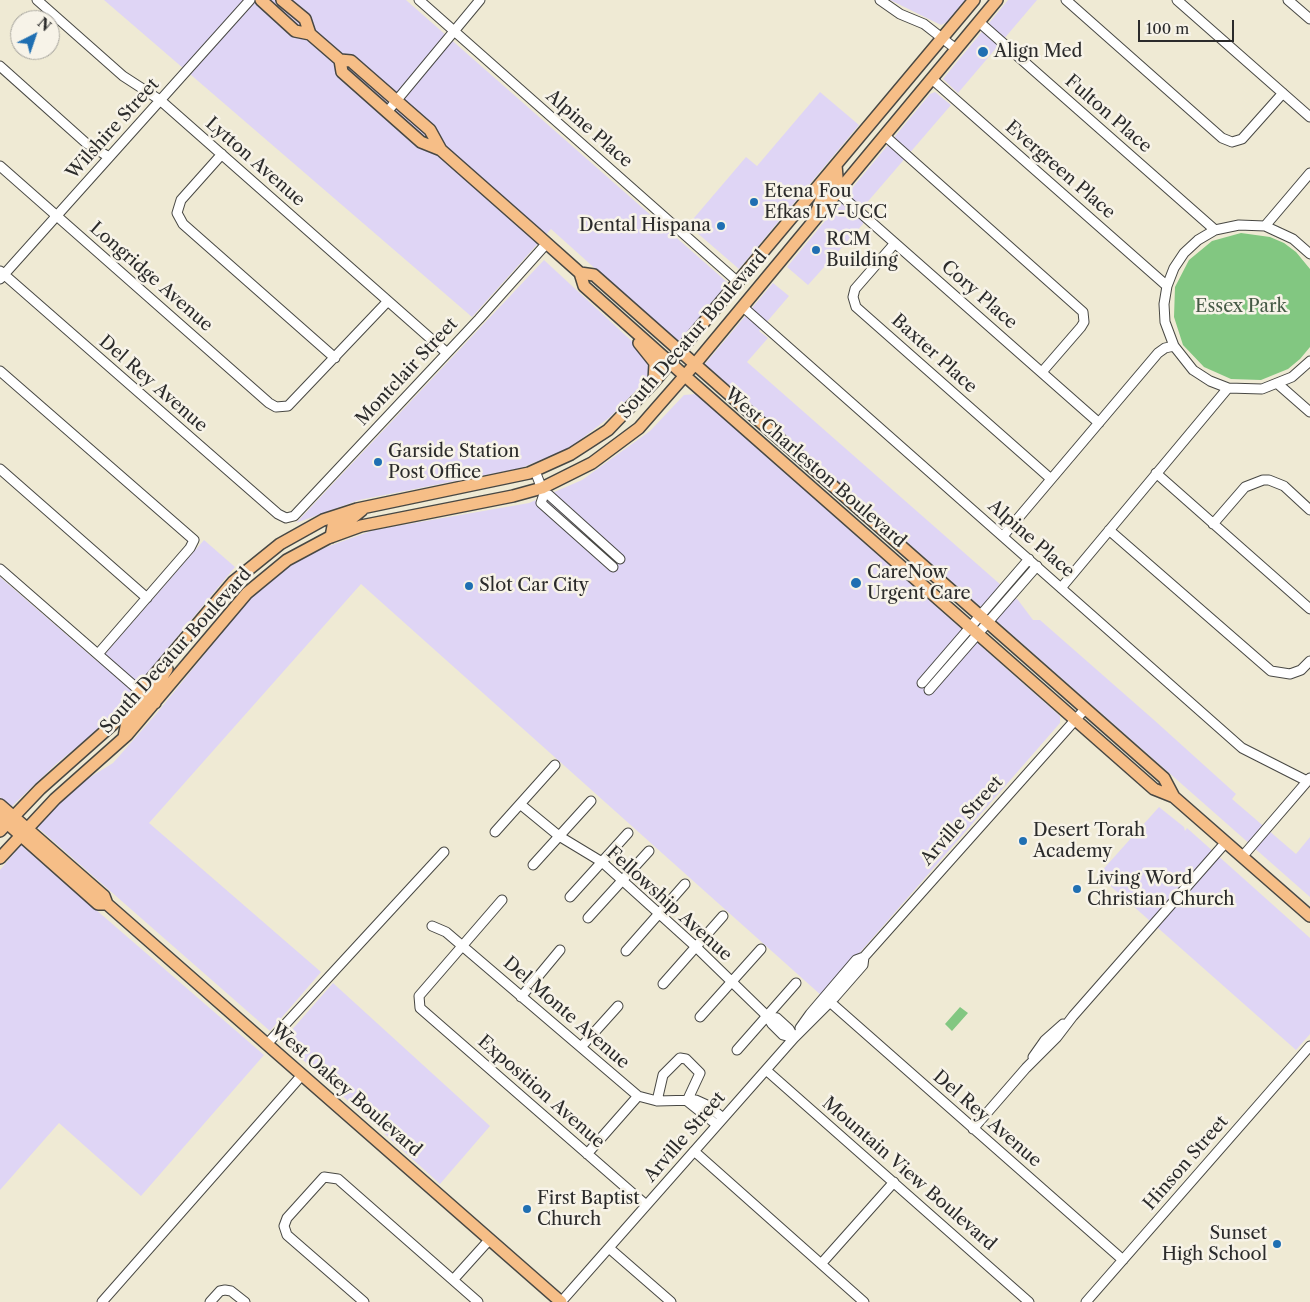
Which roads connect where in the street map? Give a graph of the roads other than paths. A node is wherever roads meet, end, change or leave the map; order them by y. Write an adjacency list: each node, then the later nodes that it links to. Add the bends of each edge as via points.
1 (37, 0): 23 (street, Lytton Avenue, via 123,76)
2 (250, 0): 23 (street, Wilshire Street)
3 (262, 0): 16 (main road, West Charleston Boulevard, via 295,31)
4 (282, 0): 16 (main road, West Charleston Boulevard, via 304,19)
5 (419, 0): 15 (street, Alpine Place)
6 (480, 0): 15 (street)
7 (880, 0): 17 (street, via 900,14 924,24)
8 (974, 0): 17 (main road, South Decatur Boulevard)
9 (998, 0): 14 (main road, South Decatur Boulevard)
10 (1066, 0): 22 (street, via 1222,138 1232,142 1242,138)
11 (1177, 0): 22 (street)
12 (1288, 0): 13 (street)
13 (1310, 20)
14 (979, 22): 18 (main road, South Decatur Boulevard); 39 (street, Fulton Place)
15 (454, 31): 24 (street); 45 (street, Alpine Place)
16 (310, 34): 19 (main road, West Charleston Boulevard)
17 (942, 38): 18 (street); 31 (main road, South Decatur Boulevard)
18 (956, 49): 21 (main road, South Decatur Boulevard)
19 (340, 60): 24 (main road, West Charleston Boulevard, via 351,61); 25 (main road, West Charleston Boulevard, via 342,72)
20 (0, 66): 30 (street, via 86,143)
21 (932, 78): 27 (main road, South Decatur Boulevard); 46 (street, Evergreen Place)
22 (1283, 93): 26 (street)
23 (160, 100): 29 (street, Lytton Avenue); 30 (street, Wilshire Street)
24 (396, 100): 25 (street); 28 (main road, West Charleston Boulevard, via 430,130)
25 (387, 112): 28 (main road, West Charleston Boulevard, via 421,142)
26 (1310, 117)
27 (884, 136): 35 (main road, South Decatur Boulevard); 58 (street, via 1080,307 1084,317 1081,327)
28 (441, 150): 41 (main road, West Charleston Boulevard)
29 (222, 154): 47 (street, Lytton Avenue); 53 (street, via 181,200 177,213 183,224)
30 (110, 157): 36 (street, Wilshire Street)
31 (836, 165): 34 (main road, South Decatur Boulevard); 35 (main road, via 837,177 830,186)
32 (0, 166): 36 (street, Longridge Avenue)
33 (1310, 173): 38 (street)
34 (822, 182): 37 (main road, via 824,191); 45 (main road, South Decatur Boulevard)
35 (837, 192): 37 (main road, South Decatur Boulevard); 40 (street, Cory Place)
36 (57, 216): 44 (street, Wilshire Street); 53 (street, Longridge Avenue, via 269,403 283,408 288,406)
37 (814, 220): 48 (main road, South Decatur Boulevard)
38 (1265, 226): 39 (street, via 1239,225); 42 (street, via 1293,239)
39 (1215, 230): 46 (street, via 1184,253)
40 (895, 243): 58 (street, Cory Place); 69 (street, Baxter Place, via 855,289 856,307)
41 (547, 244): 43 (main road, West Charleston Boulevard); 52 (street, Montclair Street)
42 (1310, 254)
43 (580, 273): 49 (main road, West Charleston Boulevard, via 584,286); 51 (main road, West Charleston Boulevard, via 594,275)
44 (1, 275): 75 (street, Del Rey Avenue)
45 (738, 282): 51 (main road, South Decatur Boulevard)
46 (1167, 286): 50 (street, via 1166,322)
47 (388, 301): 52 (street, Lytton Avenue); 53 (street)
48 (743, 307): 56 (main road, South Decatur Boulevard); 78 (street, Alpine Place)
49 (632, 329): 55 (main road, West Charleston Boulevard); 60 (main road, via 655,363)
50 (1174, 346): 62 (street, via 1194,370); 64 (street, via 1158,353)
51 (680, 351): 55 (main road, South Decatur Boulevard); 56 (main road, West Charleston Boulevard)
52 (447, 353): 75 (street, Montclair Street, via 294,516)
53 (335, 358)
54 (1310, 361): 61 (street)
55 (670, 363): 59 (main road, West Charleston Boulevard); 60 (main road, South Decatur Boulevard)
56 (695, 364): 59 (main road, South Decatur Boulevard); 70 (main road, West Charleston Boulevard)
57 (0, 371): 87 (street, via 194,540)
58 (1042, 372): 64 (street, Cory Place)
59 (685, 376): 65 (main road, West Charleston Boulevard); 71 (main road, South Decatur Boulevard, via 623,441)
60 (653, 383): 67 (main road, South Decatur Boulevard, via 599,437)
61 (1278, 384): 62 (street, via 1262,389); 63 (street)
62 (1228, 388): 68 (street)
63 (1310, 412)
64 (1099, 423): 69 (street)
65 (788, 466): 70 (main road, via 827,488); 72 (main road, West Charleston Boulevard)
66 (0, 469): 87 (street)
67 (535, 471): 71 (street); 73 (main road, South Decatur Boulevard, via 506,480)
68 (1156, 474): 76 (street); 77 (street)
69 (1051, 480): 78 (street)
70 (833, 486): 80 (main road, West Charleston Boulevard)
71 (543, 491): 79 (main road, South Decatur Boulevard, via 377,522); 81 (street); 84 (street, via 541,503)
72 (832, 505): 80 (main road, via 842,505); 89 (main road, West Charleston Boulevard)
73 (367, 506): 79 (main road, via 351,519 333,526); 90 (main road, South Decatur Boulevard, via 334,516 300,532 261,558 223,592)
74 (1310, 510): 76 (street, via 1284,486 1262,480 1245,487)
75 (286, 518)
76 (1213, 524): 88 (street)
77 (1110, 530): 86 (street); 92 (street, via 1271,671 1284,675 1295,673)
78 (1003, 536): 82 (street, Alpine Place)
79 (331, 537): 95 (main road, South Decatur Boulevard, via 286,560 257,583)
80 (892, 538): 89 (main road, West Charleston Boulevard)
81 (620, 558)
82 (1029, 559): 83 (street, Alpine Place); 89 (street)
83 (1037, 566): 86 (street, Alpine Place); 89 (street)
84 (613, 567)
85 (0, 568): 91 (street)
86 (1061, 588): 100 (street, Alpine Place, via 1242,748)
87 (147, 598): 91 (street)
88 (1310, 609)
89 (979, 625): 93 (street); 96 (main road, West Charleston Boulevard); 97 (main road, West Charleston Boulevard)
90 (173, 653): 94 (main road, South Decatur Boulevard); 95 (main road, via 165,675 152,693)
91 (98, 654): 94 (street)
92 (1310, 661)
93 (925, 687)
94 (141, 692): 98 (main road, via 145,699 127,722); 105 (main road, South Decatur Boulevard, via 104,733)
95 (155, 703): 98 (main road, South Decatur Boulevard)
96 (1085, 709): 97 (street, Arville Street); 101 (main road, West Charleston Boulevard, via 1164,778)
97 (1076, 720): 101 (main road, West Charleston Boulevard, via 1154,789); 131 (street, Arville Street)
98 (123, 739): 106 (main road, South Decatur Boulevard)
99 (555, 766): 103 (street)
100 (1309, 780): 113 (street)
101 (1174, 797): 110 (main road, West Charleston Boulevard)
102 (591, 801): 109 (street)
103 (520, 804): 107 (street); 109 (street, Fellowship Avenue)
104 (0, 805): 105 (main road, West Oakey Boulevard)
105 (5, 822): 106 (main road, West Oakey Boulevard)
106 (23, 832): 114 (main road, South Decatur Boulevard); 144 (main road, West Oakey Boulevard, via 104,896 107,904)
107 (495, 832)
108 (628, 832): 115 (street)
109 (559, 836): 115 (street, Fellowship Avenue); 116 (street)
110 (1226, 842): 113 (main road, West Charleston Boulevard); 154 (street)
111 (649, 851): 117 (street)
112 (444, 852): 144 (street)
113 (1242, 857): 123 (main road, West Charleston Boulevard)
114 (0, 858)
115 (602, 862): 117 (street, Fellowship Avenue); 119 (street)
116 (533, 865)
117 (623, 880): 121 (street, Fellowship Avenue); 124 (street)
118 (685, 884): 121 (street)
119 (570, 898)
120 (502, 900): 126 (street)
121 (660, 913): 127 (street, Fellowship Avenue); 130 (street)
122 (723, 916): 127 (street)
123 (1310, 916)
124 (588, 918)
125 (432, 926): 126 (street, Del Monte Avenue, via 446,932)
126 (461, 945): 137 (street, Del Monte Avenue); 156 (street, Exposition Avenue, via 419,996 420,1008)
127 (696, 947): 134 (street, Fellowship Avenue); 136 (street)
128 (761, 949): 134 (street)
129 (560, 950): 137 (street)
130 (626, 951)
131 (864, 957): 132 (street, Arville Street, via 856,960); 133 (street, Arville Street)
132 (843, 975): 133 (street); 139 (street, Arville Street)
133 (854, 975): 138 (street, Arville Street)
134 (731, 983): 141 (street, Fellowship Avenue); 142 (street)
135 (796, 983): 141 (street)
136 (663, 984)
137 (521, 997): 145 (street, Del Monte Avenue, via 564,1035)
138 (830, 1002): 139 (street); 143 (street, Arville Street); 154 (street, Del Rey Avenue)
139 (820, 1003): 143 (street, Arville Street)
140 (618, 1006): 145 (street)
141 (767, 1016): 143 (street, Fellowship Avenue, via 777,1018); 147 (street)
142 (700, 1017)
143 (794, 1038): 148 (street, Arville Street)
144 (267, 1044): 149 (main road, West Oakey Boulevard)
145 (582, 1046): 150 (street, Del Monte Avenue)
146 (1310, 1046): 161 (street, Hinson Street)
147 (737, 1050)
148 (766, 1070): 153 (street, Arville Street); 157 (street, Mountain View Boulevard)
149 (302, 1075): 159 (main road, West Oakey Boulevard); 164 (street)
150 (638, 1096): 151 (street, Del Monte Avenue); 156 (street)
151 (657, 1101): 152 (street, Del Monte Avenue); 152 (street, via 663,1075 680,1058 686,1058 700,1073)
152 (687, 1101): 153 (street, Del Monte Avenue, via 702,1102)
153 (720, 1122): 155 (street, Arville Street)
154 (973, 1129): 161 (street, Del Rey Avenue)
155 (694, 1151): 158 (street, Arville Street); 162 (street)
156 (587, 1154): 158 (street, Exposition Avenue)
157 (894, 1182): 162 (street); 172 (street, Mountain View Boulevard)
158 (646, 1205): 160 (street, Arville Street)
159 (490, 1239): 163 (street); 169 (main road, West Oakey Boulevard)
160 (609, 1248): 169 (street, Arville Street); 170 (street)
161 (1122, 1260): 173 (street, Hinson Street)
162 (821, 1264): 171 (street)
163 (453, 1280): 167 (street, via 338,1179 324,1177 287,1218 284,1226 287,1235); 168 (street)
164 (102, 1302)
165 (210, 1302): 166 (street, via 225,1290)
166 (245, 1302)
167 (364, 1302)
168 (478, 1302)
169 (561, 1302)
170 (672, 1302)
171 (864, 1302)
172 (1030, 1302)
173 (1086, 1302)

